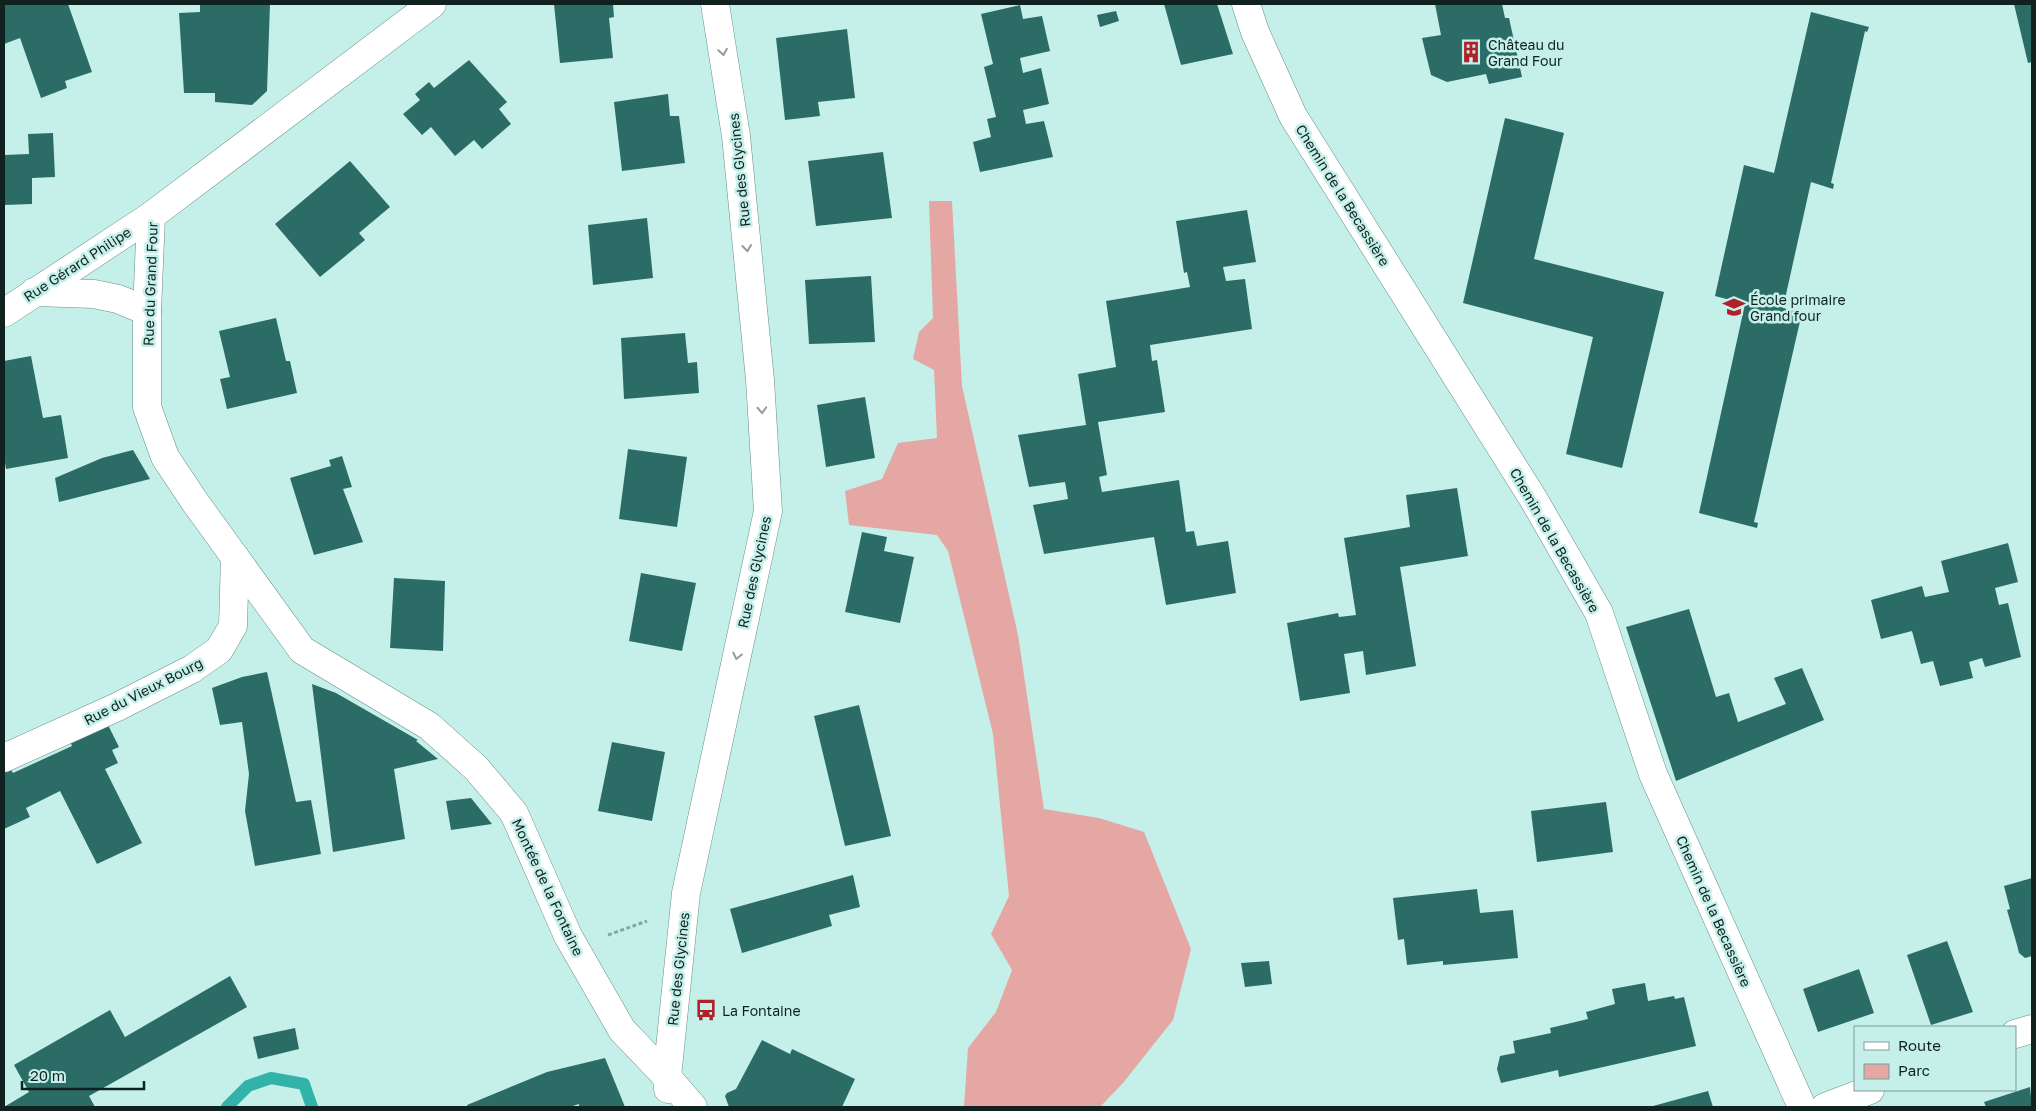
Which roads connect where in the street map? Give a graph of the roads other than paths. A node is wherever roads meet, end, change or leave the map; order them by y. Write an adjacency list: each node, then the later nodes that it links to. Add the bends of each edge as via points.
1 (432, 4): 4 (street, Rue du Grand Four)
2 (715, 4): 12 (street, Rue des Glycines, one-way to 12, via 736,136 760,380 768,511 686,893)
3 (1246, 4): 16 (street, Chemin de la Becassière, via 1255,32 1293,116 1534,500 1599,613 1653,774)
4 (151, 216): 5 (street, Rue Gérard Philipe); 6 (street, Rue du Grand Four)
5 (34, 292): 6 (street, via 94,294 118,299); 7 (street, Rue Gérard Philipe)
6 (147, 311): 8 (street, Rue du Grand Four, via 147,407 165,457)
7 (4, 312)
8 (235, 557): 9 (street, Rue du Vieux Bourg, via 233,626 220,650 184,674); 12 (street, Montée de la Fontaine, via 302,650 429,726 476,768 514,813 574,947 622,1030)
9 (4, 758)
10 (2032, 1029): 11 (street)
11 (2016, 1034)
12 (667, 1077): 14 (street, Rue des Glycines); 15 (street, Montée de la Fontaine)
13 (1867, 1091): 17 (street)
14 (670, 1107)
15 (693, 1107)
16 (1802, 1107)
17 (1825, 1107)

